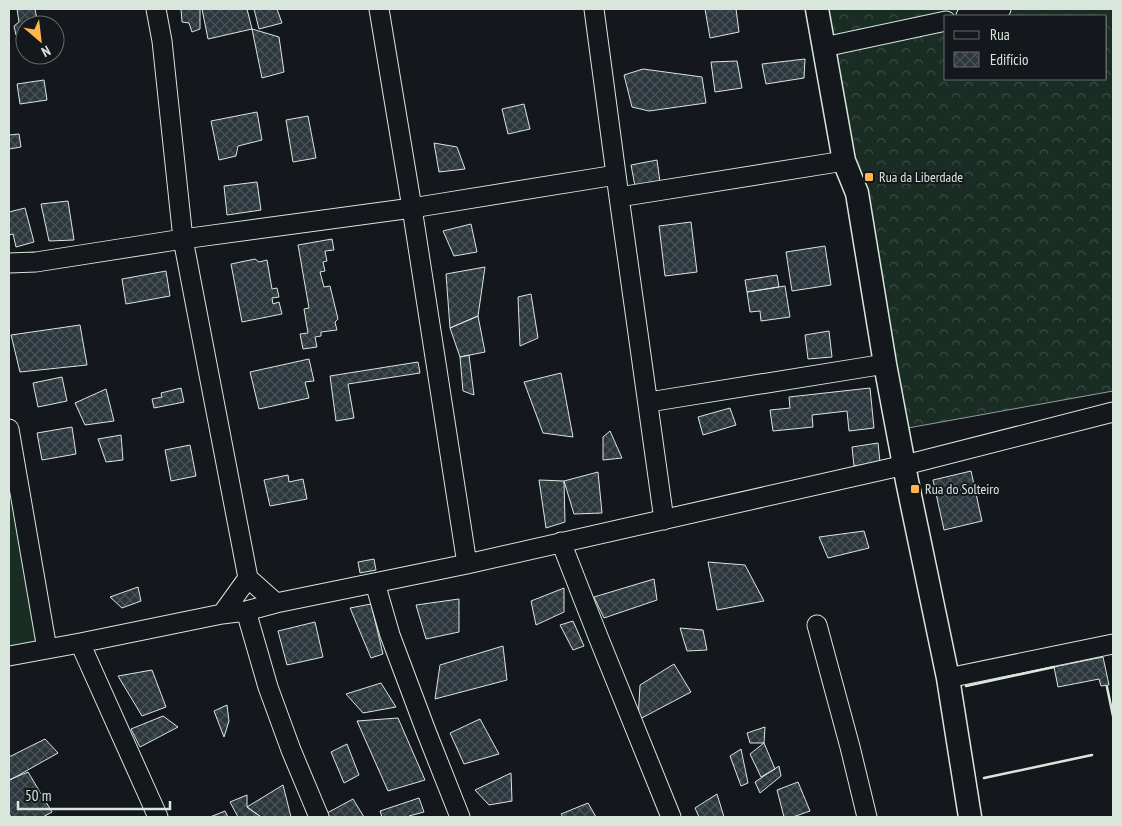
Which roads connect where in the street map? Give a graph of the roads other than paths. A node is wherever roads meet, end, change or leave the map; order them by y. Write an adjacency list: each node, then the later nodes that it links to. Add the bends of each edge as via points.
1 (156, 9): 13 (street)
2 (379, 9): 12 (street)
3 (594, 9): 10 (street)
4 (817, 9): 8 (street)
5 (1001, 9): 6 (street)
6 (971, 15)
7 (944, 21): 8 (street)
8 (824, 47): 9 (street)
9 (844, 161): 11 (street); 15 (street, via 858,193)
10 (616, 175): 11 (street); 12 (street)
11 (619, 197): 16 (street)
12 (412, 208): 13 (street); 22 (street)
13 (183, 239): 14 (street, via 36,262); 23 (street)
14 (9, 263)
15 (885, 364): 16 (street); 19 (street)
16 (648, 402): 20 (street)
17 (1113, 412): 19 (street)
18 (9, 429): 31 (street)
19 (905, 464): 20 (street); 33 (street)
20 (664, 520): 21 (street)
21 (561, 542): 22 (street); 37 (street)
22 (467, 564): 24 (street)
23 (248, 578): 25 (street); 27 (street)
24 (376, 583): 25 (street); 36 (street, via 390,635)
25 (276, 603): 26 (street)
26 (246, 611): 27 (street); 35 (street, via 268,687)
27 (222, 614): 29 (street)
28 (817, 625): 38 (street)
29 (80, 643): 31 (street); 34 (street)
30 (1113, 644): 33 (street)
31 (46, 648): 32 (street)
32 (9, 656)
33 (948, 678): 39 (street)
34 (158, 817)
35 (318, 817)
36 (460, 817)
37 (671, 817)
38 (868, 817)
39 (970, 817)

